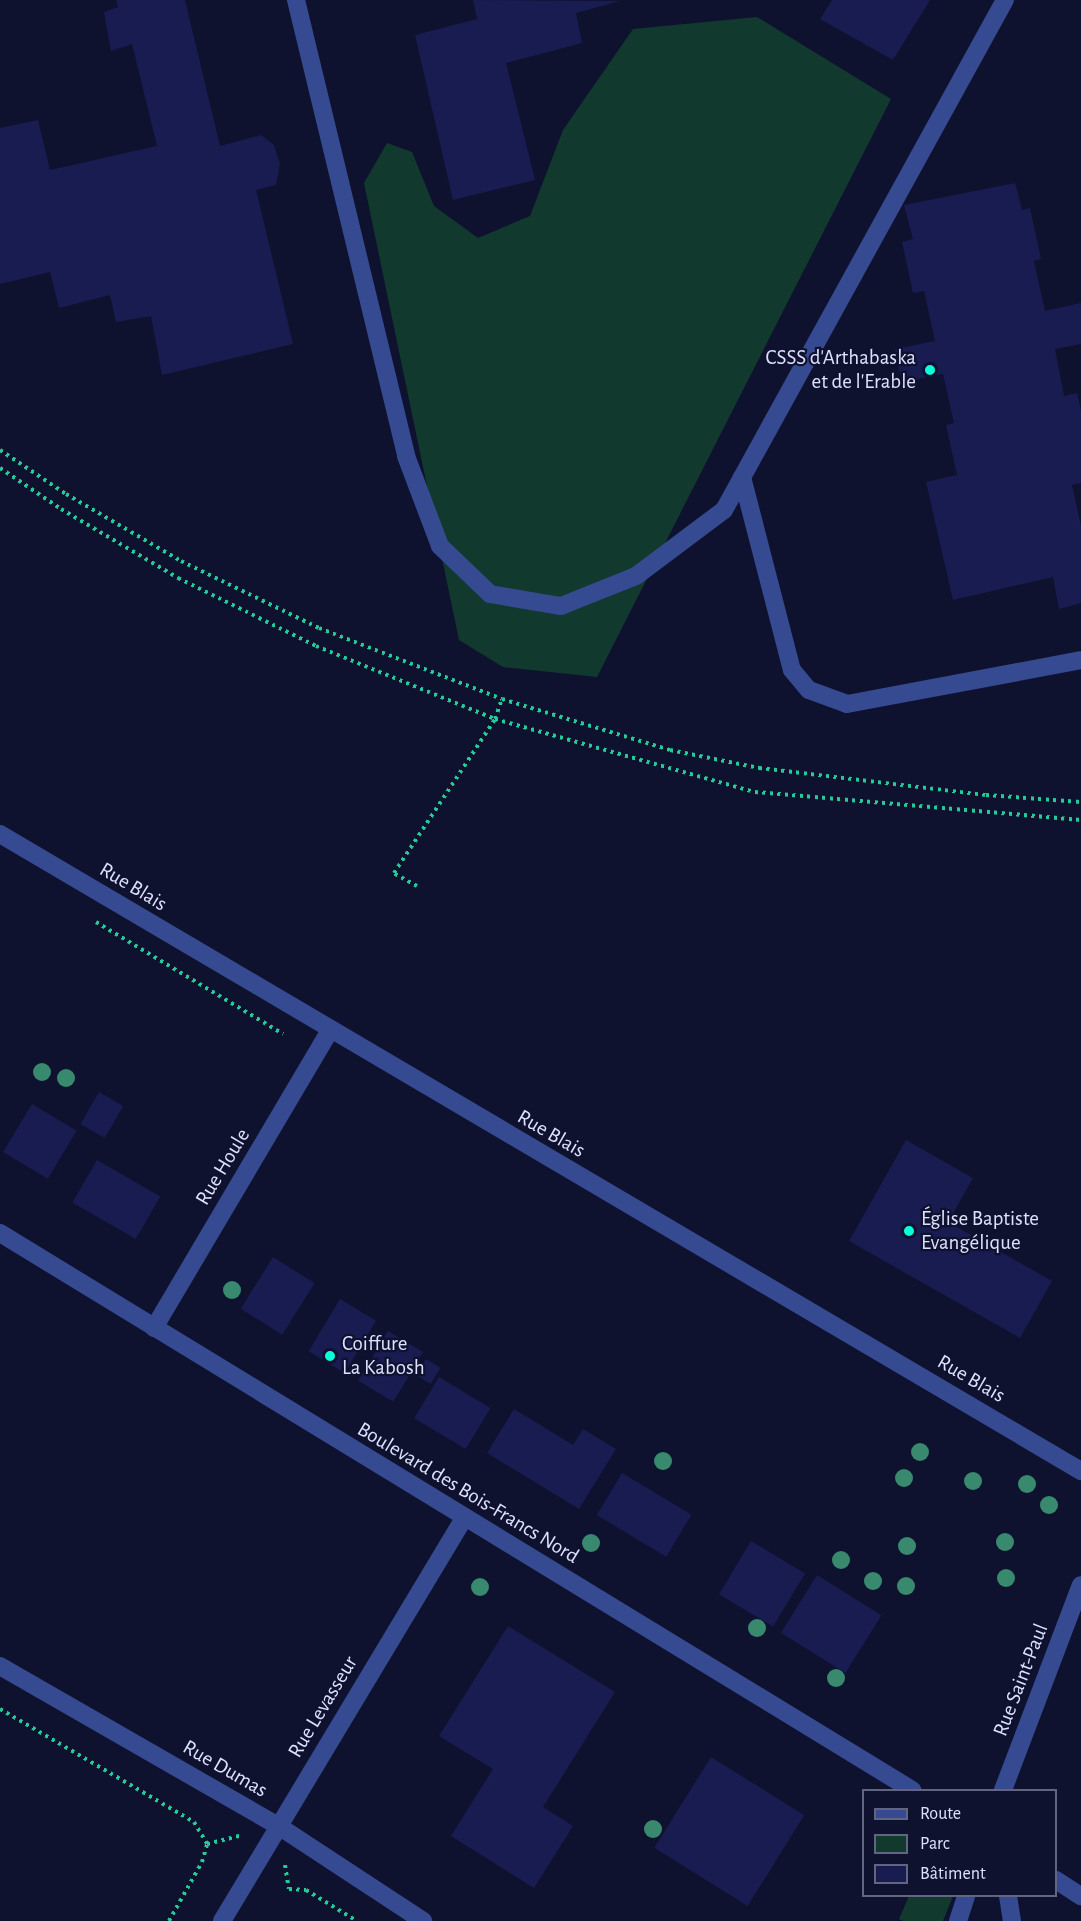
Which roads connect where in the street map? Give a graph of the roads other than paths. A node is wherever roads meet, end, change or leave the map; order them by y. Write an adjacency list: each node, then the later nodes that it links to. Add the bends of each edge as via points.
1 (296, 0): 3 (street, via 406,456 440,546 490,594 561,606 636,576 724,510)
2 (1005, 0): 3 (street)
3 (742, 477): 4 (street, via 792,670 809,690 848,704)
4 (1081, 660)
5 (0, 834): 6 (street, Rue Blais)
6 (330, 1030): 8 (street, Rue Houle); 9 (street, Rue Blais)
7 (0, 1233): 8 (street, Boulevard des Bois-Francs Nord)
8 (154, 1328): 10 (street, Boulevard des Bois-Francs Nord)
9 (1081, 1471)
10 (465, 1517): 13 (street, Boulevard des Bois-Francs Nord); 15 (street, Rue Levasseur)
11 (1081, 1585): 14 (street, Rue Saint-Paul)
12 (0, 1666): 15 (street, Rue Dumas)
13 (909, 1789)
14 (1004, 1789)
15 (277, 1825): 20 (street, Rue Levasseur); 21 (street, Rue Dumas)
16 (1057, 1881): 17 (street)
17 (1081, 1896)
18 (966, 1897): 22 (street)
19 (1008, 1897): 23 (street)
20 (222, 1921)
21 (423, 1921)
22 (958, 1921)
23 (1012, 1921)

